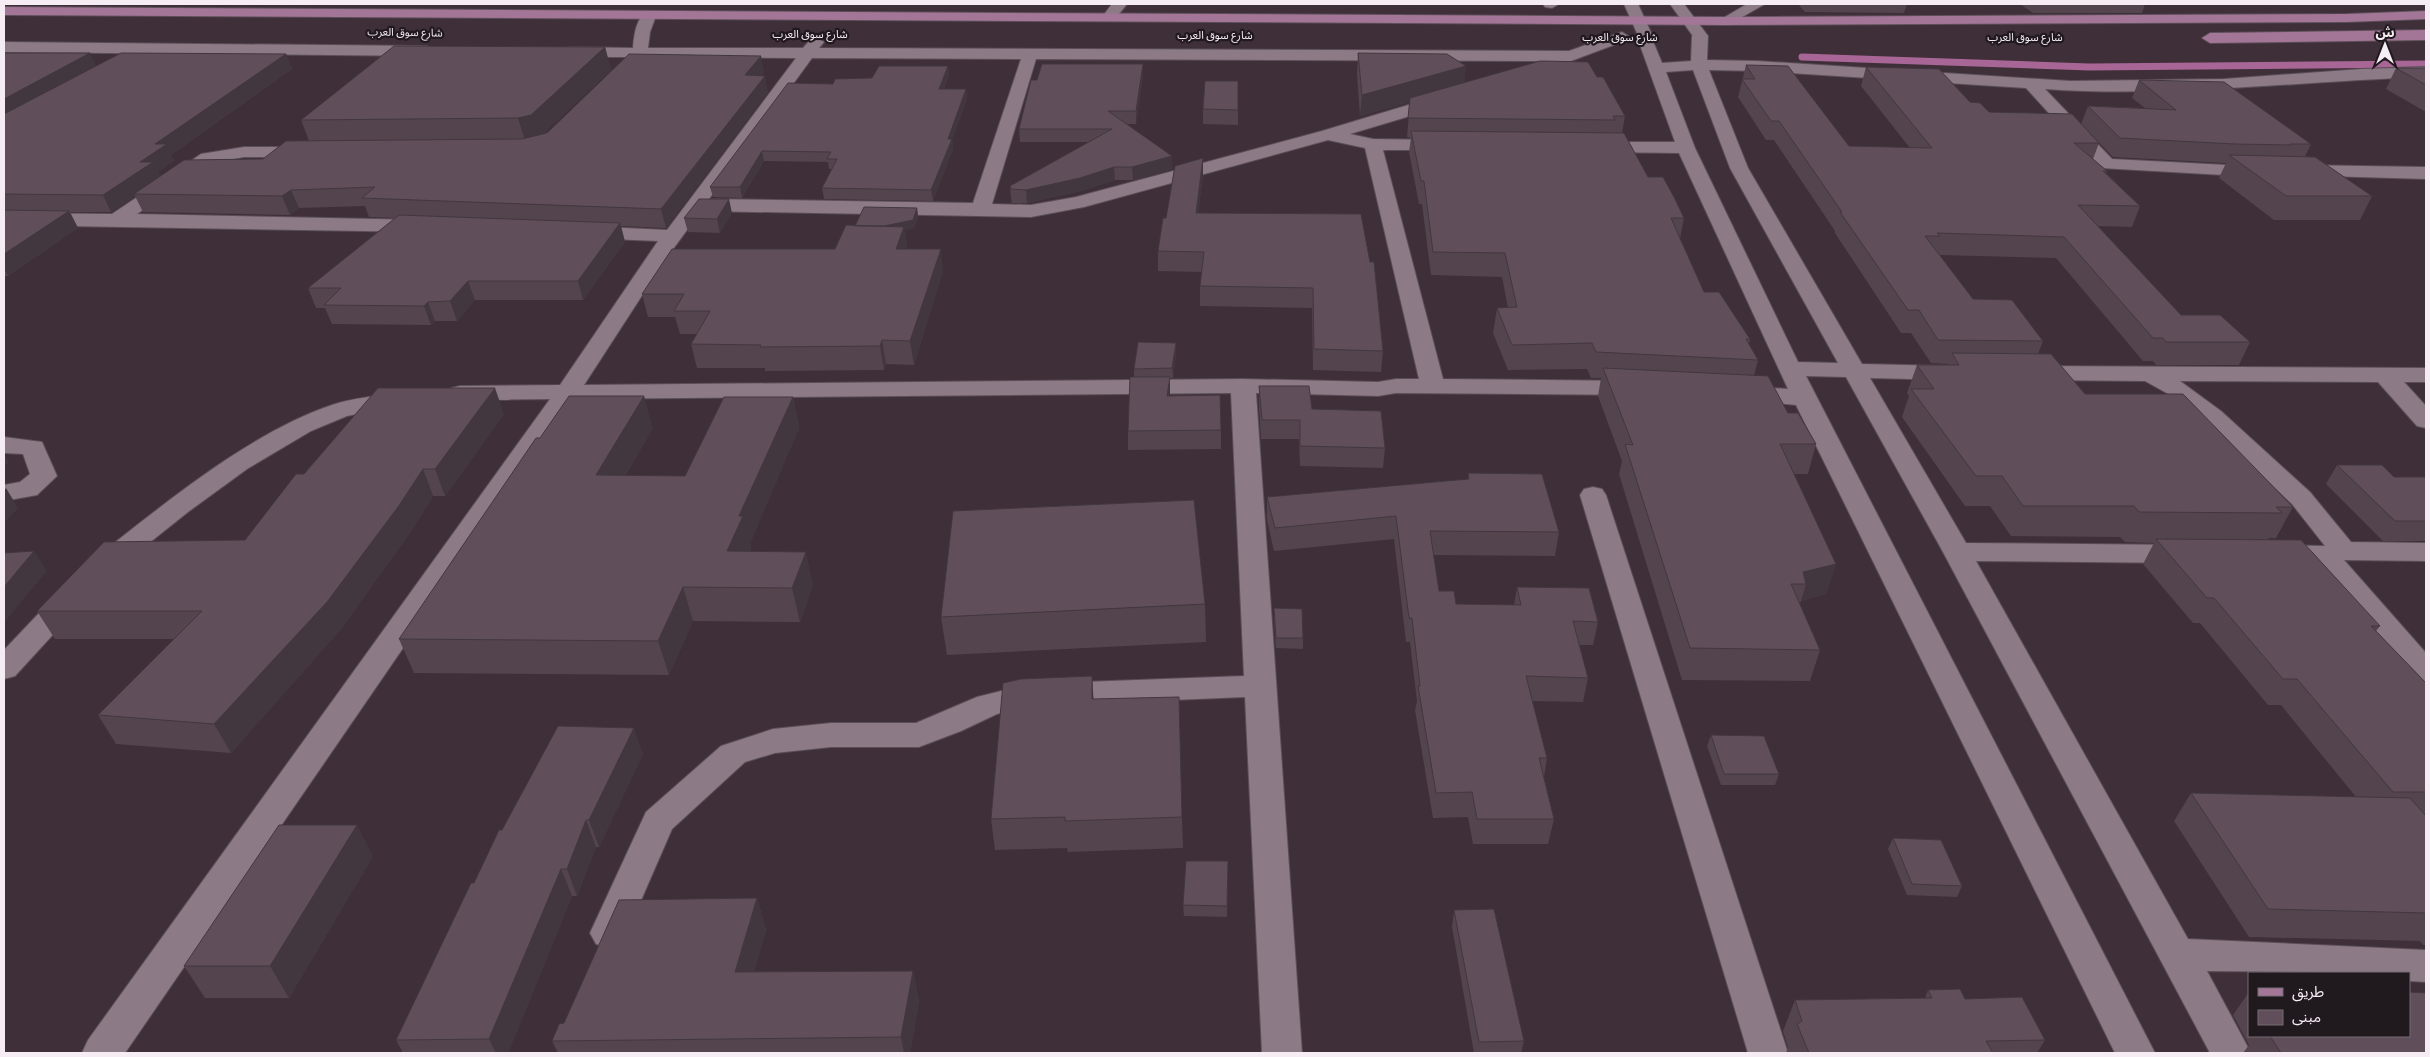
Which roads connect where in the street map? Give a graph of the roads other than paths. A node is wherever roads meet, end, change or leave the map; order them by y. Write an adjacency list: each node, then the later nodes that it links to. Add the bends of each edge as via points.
1 (1120, 4): 8 (street)
2 (1631, 4): 14 (street)
3 (1678, 4): 10 (street)
4 (1758, 4): 9 (street)
5 (4, 11): 7 (main road)
6 (2426, 15): 9 (main road)
7 (649, 16): 8 (main road); 12 (street)
8 (1109, 18): 14 (main road)
9 (1725, 21): 10 (main road)
10 (1690, 31): 14 (main road); 16 (main road); 28 (street)
11 (623, 32): 12 (main road)
12 (642, 32): 13 (main road); 24 (street)
13 (662, 32)
14 (1642, 33): 17 (main road, شارع سوق العرب); 26 (street); 29 (street)
15 (2426, 35): 18 (main road)
16 (1758, 36)
17 (1582, 37)
18 (2196, 38)
19 (815, 39): 24 (street); 25 (street); 42 (street)
20 (4, 47): 21 (street)
21 (147, 49): 22 (street); 27 (street)
22 (443, 51)
23 (552, 51): 24 (street)
24 (640, 52): 32 (street)
25 (1030, 54): 26 (street); 43 (street)
26 (1571, 56): 31 (street)
27 (122, 63)
28 (1699, 65): 29 (street); 33 (street, via 1831,70); 50 (street, via 1739,168)
29 (1655, 68): 39 (street)
30 (2426, 72): 33 (street, via 2224,84)
31 (1526, 73)
32 (614, 78)
33 (2032, 85): 41 (street, via 2108,164 2227,171)
34 (1461, 95): 35 (street)
35 (1328, 136): 36 (street); 43 (street, via 1077,203 1031,211)
36 (1373, 144): 37 (street); 57 (street)
37 (1461, 145)
38 (1578, 146): 39 (street)
39 (1686, 148): 49 (street)
40 (322, 152): 45 (street, via 244,152 207,158)
41 (2426, 173)
42 (696, 206): 43 (street); 48 (street)
43 (981, 208)
44 (4, 219): 45 (street)
45 (116, 220): 46 (street)
46 (445, 226)
47 (564, 232): 48 (street)
48 (672, 236): 59 (street)
49 (1790, 369): 50 (street); 61 (street)
50 (1856, 372): 51 (street); 66 (street)
51 (1970, 373)
52 (2008, 373): 53 (street)
53 (2151, 374): 54 (street); 68 (street, via 2181,391 2212,416 2301,498)
54 (2386, 375): 55 (street); 62 (street)
55 (2426, 375)
56 (1243, 386): 57 (street); 59 (street); 73 (street)
57 (1433, 387): 58 (street)
58 (1660, 389)
59 (568, 391): 71 (street, via 426,395 341,410 320,417 238,464 94,572); 77 (street)
60 (1718, 392): 61 (street)
61 (1804, 398): 80 (street)
62 (2426, 421)
63 (4, 444): 64 (street, via 33,447 44,476 28,489)
64 (4, 493)
65 (1593, 495): 79 (street)
66 (1957, 552): 69 (street); 74 (street)
67 (2426, 552): 68 (street)
68 (2334, 553): 70 (street); 72 (street)
69 (2215, 554)
70 (2255, 554)
71 (4, 669)
72 (2426, 674)
73 (1261, 686): 75 (street, via 1029,695 988,705 918,735 831,735 773,741 732,754 658,821); 78 (street)
74 (2179, 954): 76 (street); 81 (street)
75 (595, 964)
76 (2426, 966)
77 (102, 1053)
78 (1282, 1053)
79 (1768, 1053)
80 (2135, 1053)
81 (2231, 1053)

